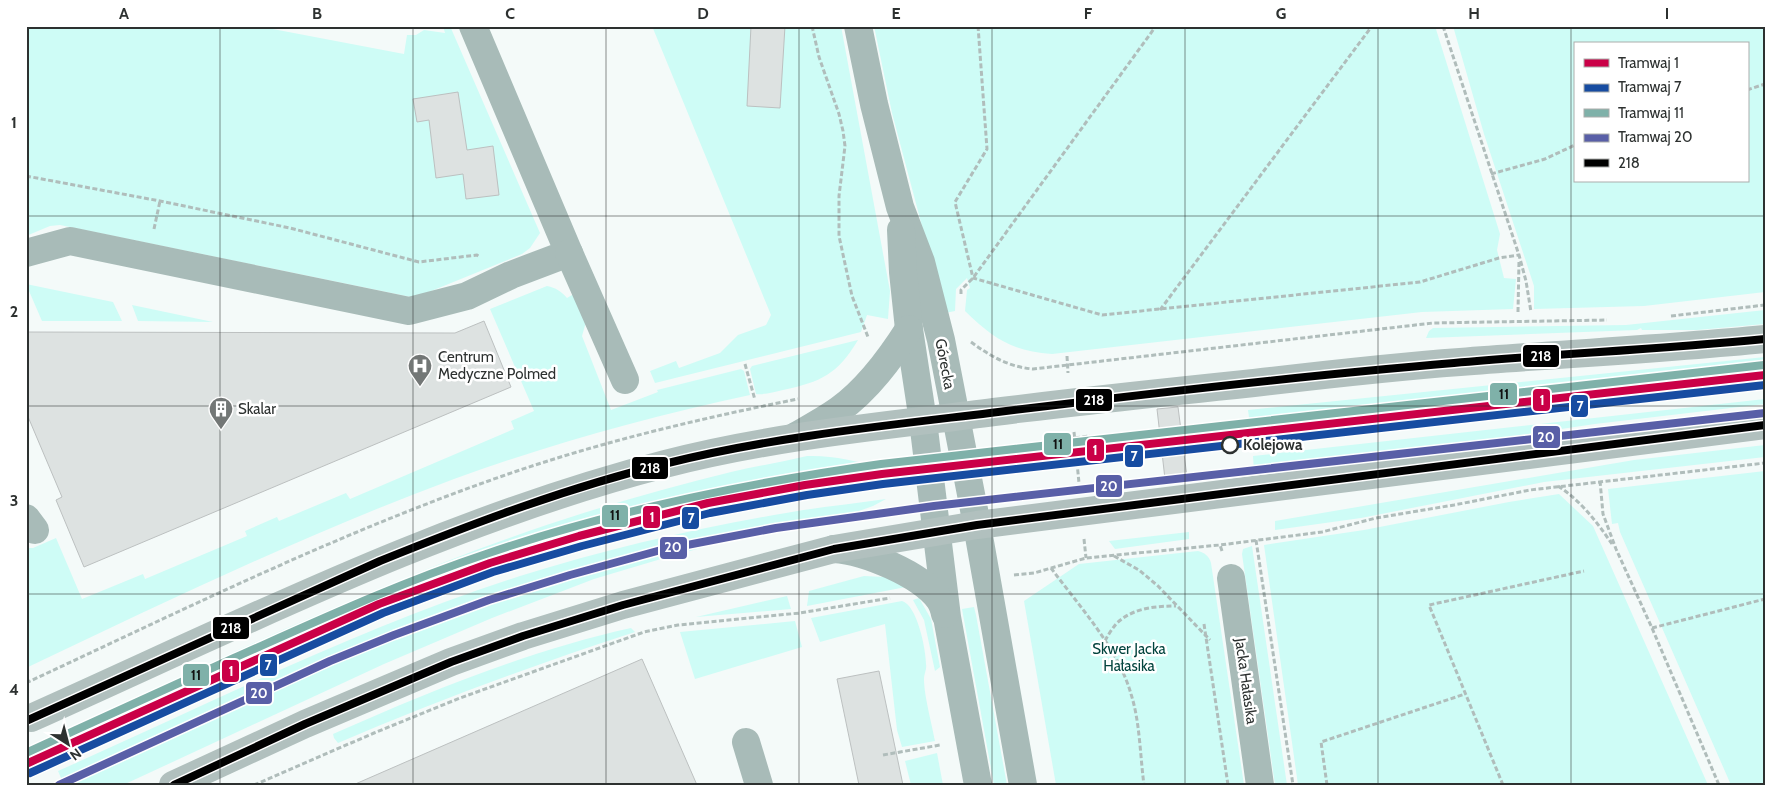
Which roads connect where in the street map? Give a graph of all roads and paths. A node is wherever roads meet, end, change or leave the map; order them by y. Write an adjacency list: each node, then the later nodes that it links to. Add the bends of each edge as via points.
1 (473, 26): 17 (street)
2 (812, 26): 26 (path, via 843,131 845,146 839,196 839,236 852,296)
3 (858, 26): 14 (street, Górecka)
4 (978, 26): 20 (path, via 987,149 955,202)
5 (1156, 26): 20 (path)
6 (1372, 26): 22 (path)
7 (1443, 26): 11 (path)
8 (1765, 84): 9 (path)
9 (1748, 90)
10 (1574, 145): 11 (path, via 1545,159)
11 (1491, 174): 18 (path)
12 (26, 176): 13 (path)
13 (160, 201): 15 (path); 19 (path, via 290,228 419,262 477,255)
14 (900, 206): 25 (street, Górecka); 33 (street, Górecka, via 923,271)
15 (157, 214)
16 (26, 253): 19 (street, via 70,241 409,311 468,296)
17 (569, 253): 19 (street); 30 (street)
18 (1519, 255): 22 (path, via 1420,282); 23 (path); 24 (path)
19 (511, 275)
20 (973, 278): 21 (path); 22 (path, via 1102,315)
21 (961, 290)
22 (1160, 310)
23 (1518, 312)
24 (1530, 312)
25 (909, 329): 34 (street, Górecka); 36 (street, via 855,397)
26 (868, 337)
27 (1765, 339): 32 (main road, via 1448,363)
28 (1067, 356): 32 (path)
29 (745, 364): 31 (path)
30 (625, 380)
31 (754, 400)
32 (1071, 402): 33 (main road); 38 (path)
33 (956, 417): 34 (main road); 43 (street, Górecka)
34 (923, 421): 36 (main road); 44 (street, Górecka)
35 (1765, 425): 42 (main road)
36 (796, 436): 65 (main road, via 665,464 547,499 448,534 380,561)
37 (1090, 436): 38 (path)
38 (1075, 438): 42 (path)
39 (1765, 463): 40 (path)
40 (1600, 481): 41 (path); 48 (path, via 1604,514)
41 (1558, 486): 45 (path, via 1376,518 1322,532); 48 (path, via 1591,515)
42 (1082, 513): 43 (main road); 50 (path)
43 (977, 525): 44 (main road); 53 (street)
44 (937, 531): 47 (main road); 58 (street)
45 (1256, 540): 46 (path); 77 (path)
46 (1220, 544): 49 (path); 54 (path)
47 (834, 549): 55 (street, via 856,552 889,564); 69 (main road, via 523,636 305,724)
48 (1616, 549): 60 (path)
49 (1113, 556): 50 (path); 57 (path, via 1139,570)
50 (1086, 558): 51 (path)
51 (1051, 568): 53 (path); 62 (path)
52 (1584, 570): 64 (path, via 1429,605)
53 (986, 578): 73 (street)
54 (1231, 578): 63 (street, Jacka Hałasika)
55 (930, 590): 58 (street, via 940,600); 70 (path, via 800,613 678,625 644,632 460,698)
56 (1765, 599): 60 (path)
57 (1176, 606): 61 (path); 62 (path, via 1154,606 1132,613 1116,624)
58 (947, 617): 72 (street)
59 (1204, 624): 61 (path)
60 (1652, 628): 80 (path)
61 (1206, 637): 63 (path); 75 (path)
62 (1105, 641): 74 (path, via 1131,693)
63 (1243, 666): 76 (street, Jacka Hałasika)
64 (1465, 694): 78 (path, via 1321,742); 79 (path)
65 (31, 718)
66 (746, 742): 71 (street)
67 (940, 745): 68 (path)
68 (883, 755)
69 (173, 785)
70 (254, 785)
71 (759, 785)
72 (978, 785)
73 (1023, 785)
74 (1144, 785)
75 (1228, 785)
76 (1260, 785)
77 (1293, 785)
78 (1327, 785)
79 (1504, 785)
80 (1719, 785)

